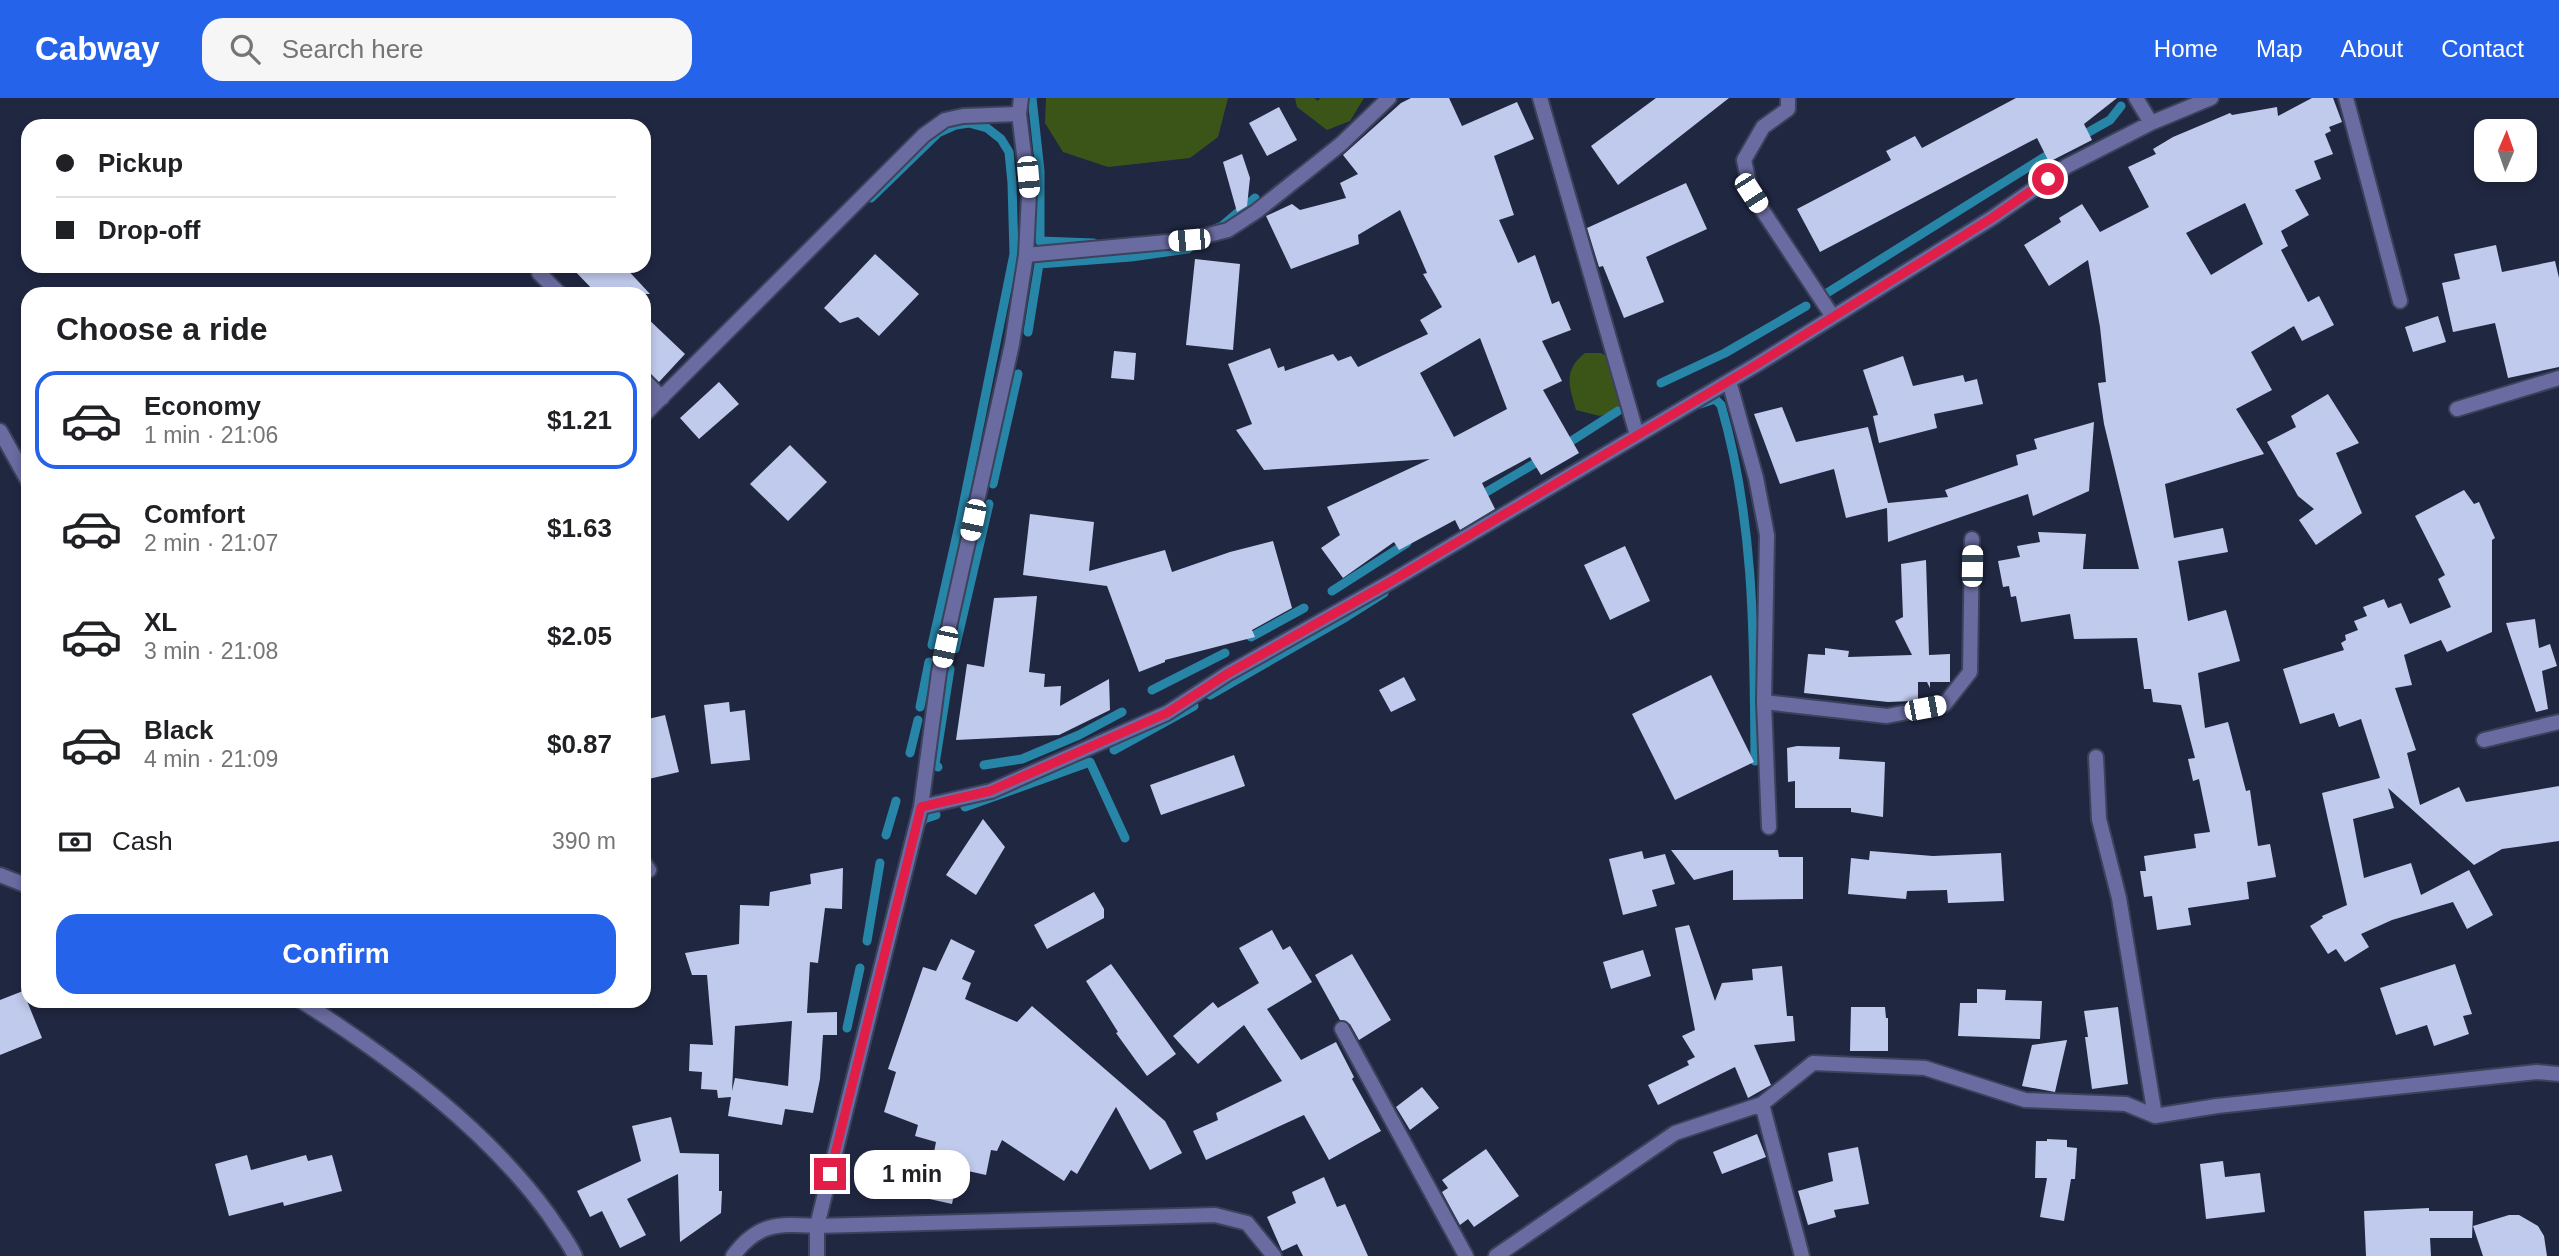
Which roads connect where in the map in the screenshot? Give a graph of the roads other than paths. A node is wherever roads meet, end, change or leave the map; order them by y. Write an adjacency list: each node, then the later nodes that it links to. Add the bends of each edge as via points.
1 (1021, 98): 8 (street)
2 (1388, 98): 10 (street, via 1340,144 1228,230 1189,240)
3 (1541, 98): 22 (street)
4 (1788, 98): 14 (street, via 1788,109 1763,127 1744,160 1748,182)
5 (2136, 98): 9 (street)
6 (2211, 98): 9 (street)
7 (2346, 98): 13 (street)
8 (1019, 114): 10 (street, via 1029,194); 18 (street, via 963,116 945,120 924,135)
9 (2151, 123): 14 (street, via 2067,166)
10 (1026, 256): 29 (street, via 1012,344 939,672)
11 (539, 273): 12 (street)
12 (553, 287)
13 (2400, 301)
14 (1833, 317): 16 (street)
15 (2559, 377): 20 (street)
16 (1729, 381): 22 (street); 25 (street, via 1767,535)
17 (651, 387): 18 (street)
18 (662, 398): 19 (street)
19 (651, 408)
20 (2457, 409)
21 (0, 431): 23 (street)
22 (1637, 435): 29 (street, via 1167,713 990,791)
23 (21, 468)
24 (1972, 539): 25 (street, via 1970,672 1944,705 1886,716)
25 (1764, 702): 30 (street)
26 (2559, 722): 27 (street)
27 (2484, 740)
28 (2096, 757): 37 (street, via 2099,819 2119,898)
29 (921, 807): 38 (street)
30 (1769, 827)
31 (0, 876): 32 (street)
32 (21, 884)
33 (312, 1008): 39 (street, via 416,1082 490,1147 528,1187)
34 (1342, 1029): 43 (street)
35 (2559, 1074): 37 (street, via 2537,1072 2393,1086)
36 (1762, 1104): 37 (street, via 1813,1063 1925,1069 2025,1100 2126,1104); 44 (street, via 1675,1133); 45 (street)
37 (2155, 1116)
38 (817, 1226): 40 (street, via 779,1224 756,1232); 41 (street); 42 (street, via 1215,1215 1247,1223)
39 (575, 1256)
40 (733, 1256)
41 (817, 1256)
42 (1274, 1256)
43 (1466, 1256)
44 (1496, 1256)
45 (1802, 1256)

